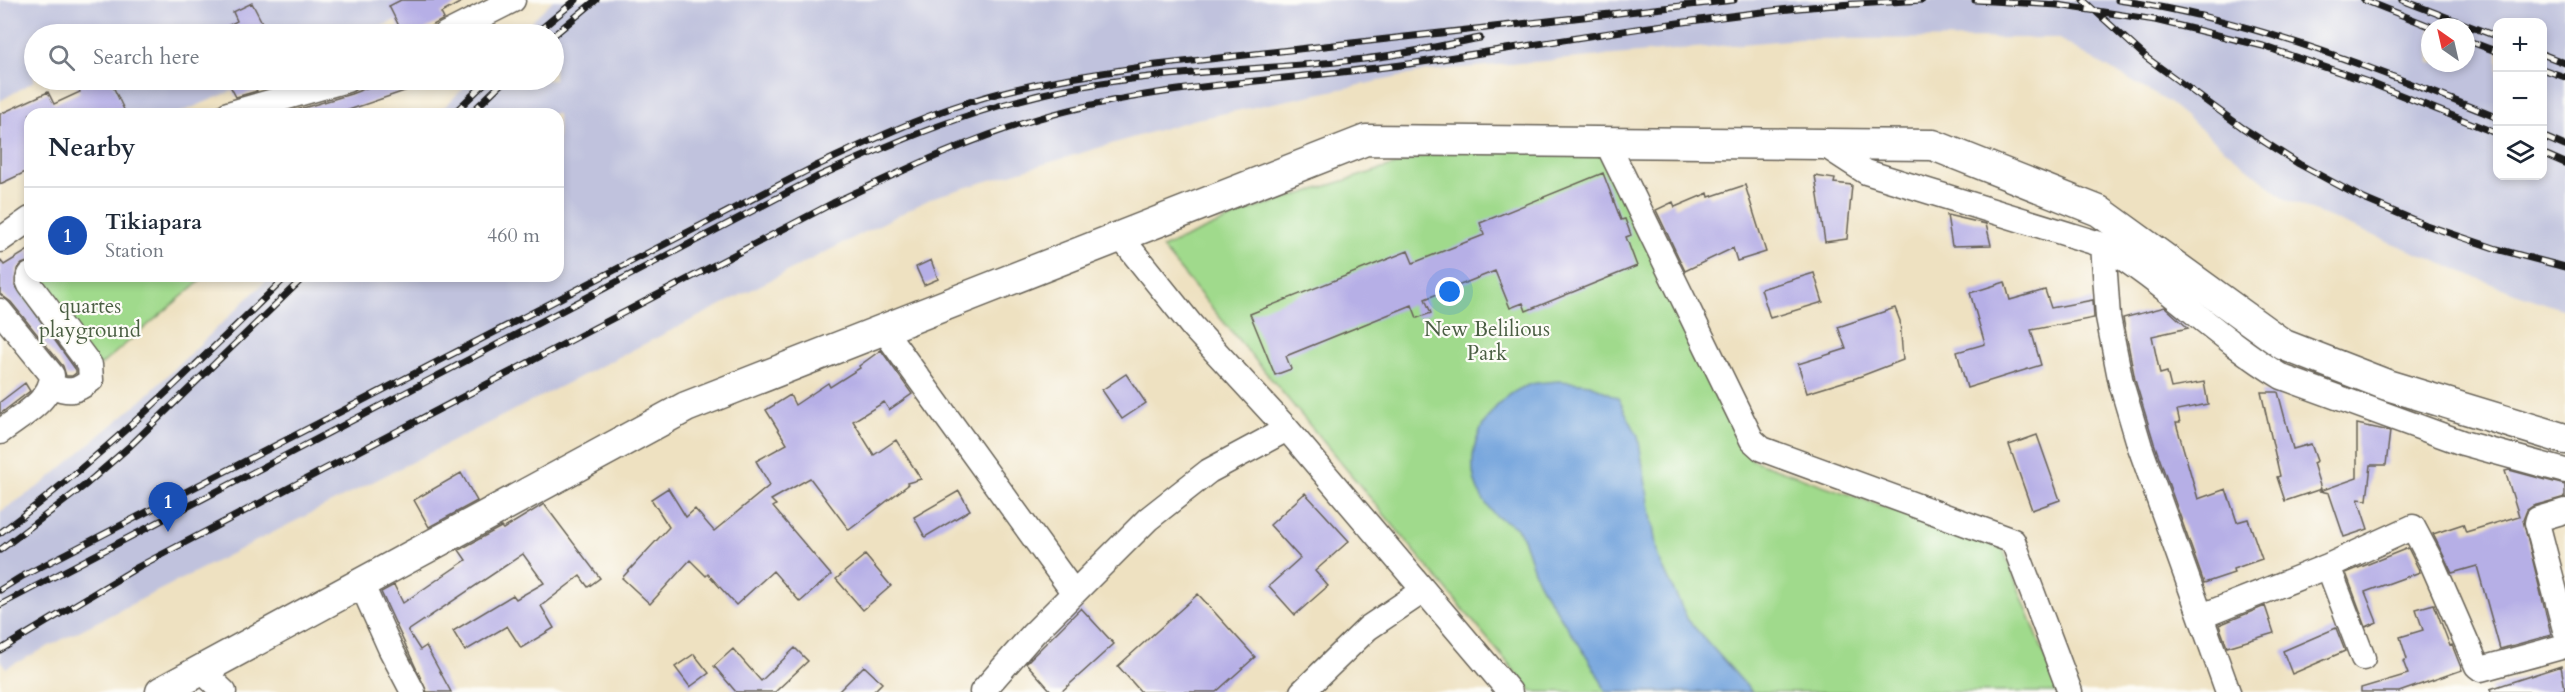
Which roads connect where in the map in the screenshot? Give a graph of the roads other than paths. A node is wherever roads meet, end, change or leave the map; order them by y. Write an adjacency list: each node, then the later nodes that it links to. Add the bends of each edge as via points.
1 (513, 0): 2 (street)
2 (466, 24)
3 (312, 90): 4 (street)
4 (249, 108)
5 (1607, 142): 6 (main road); 8 (main road, via 1366,140); 35 (street, via 1752,440 1762,449 2013,541)
6 (1823, 144): 10 (street, via 1866,172); 17 (main road, via 1933,145 2099,211 2284,345 2387,385)
7 (24, 223): 9 (street)
8 (1119, 236): 13 (main road); 15 (street, via 1192,326)
9 (0, 240)
10 (2103, 245): 18 (street, via 2133,264 2255,361 2282,377 2463,443); 24 (street, via 2108,317 2121,383 2140,447)
11 (29, 282): 14 (street, via 90,365 91,380 83,386 68,392)
12 (0, 311): 14 (street, via 52,375)
13 (883, 328): 21 (main road, via 686,407); 23 (street)
14 (52, 386): 16 (street, via 38,403)
15 (1287, 429): 22 (street); 23 (street, via 1209,471 1148,519)
16 (0, 432)
17 (2565, 439)
18 (2565, 471)
19 (2565, 511): 25 (street, via 2538,519 2537,523)
20 (2328, 566): 24 (street); 26 (street, via 2413,527 2477,666 2481,669); 27 (street)
21 (362, 583): 28 (main road); 31 (street)
22 (1423, 591): 33 (street, via 1368,628); 34 (street)
23 (1074, 593): 32 (street)
24 (2202, 616): 36 (street)
25 (2565, 630)
26 (2565, 646)
27 (2363, 658)
28 (201, 670): 29 (main road); 30 (street)
29 (161, 692)
30 (224, 692)
31 (413, 692)
32 (982, 692)
33 (1302, 692)
34 (1510, 692)
35 (2070, 692)
36 (2228, 692)

